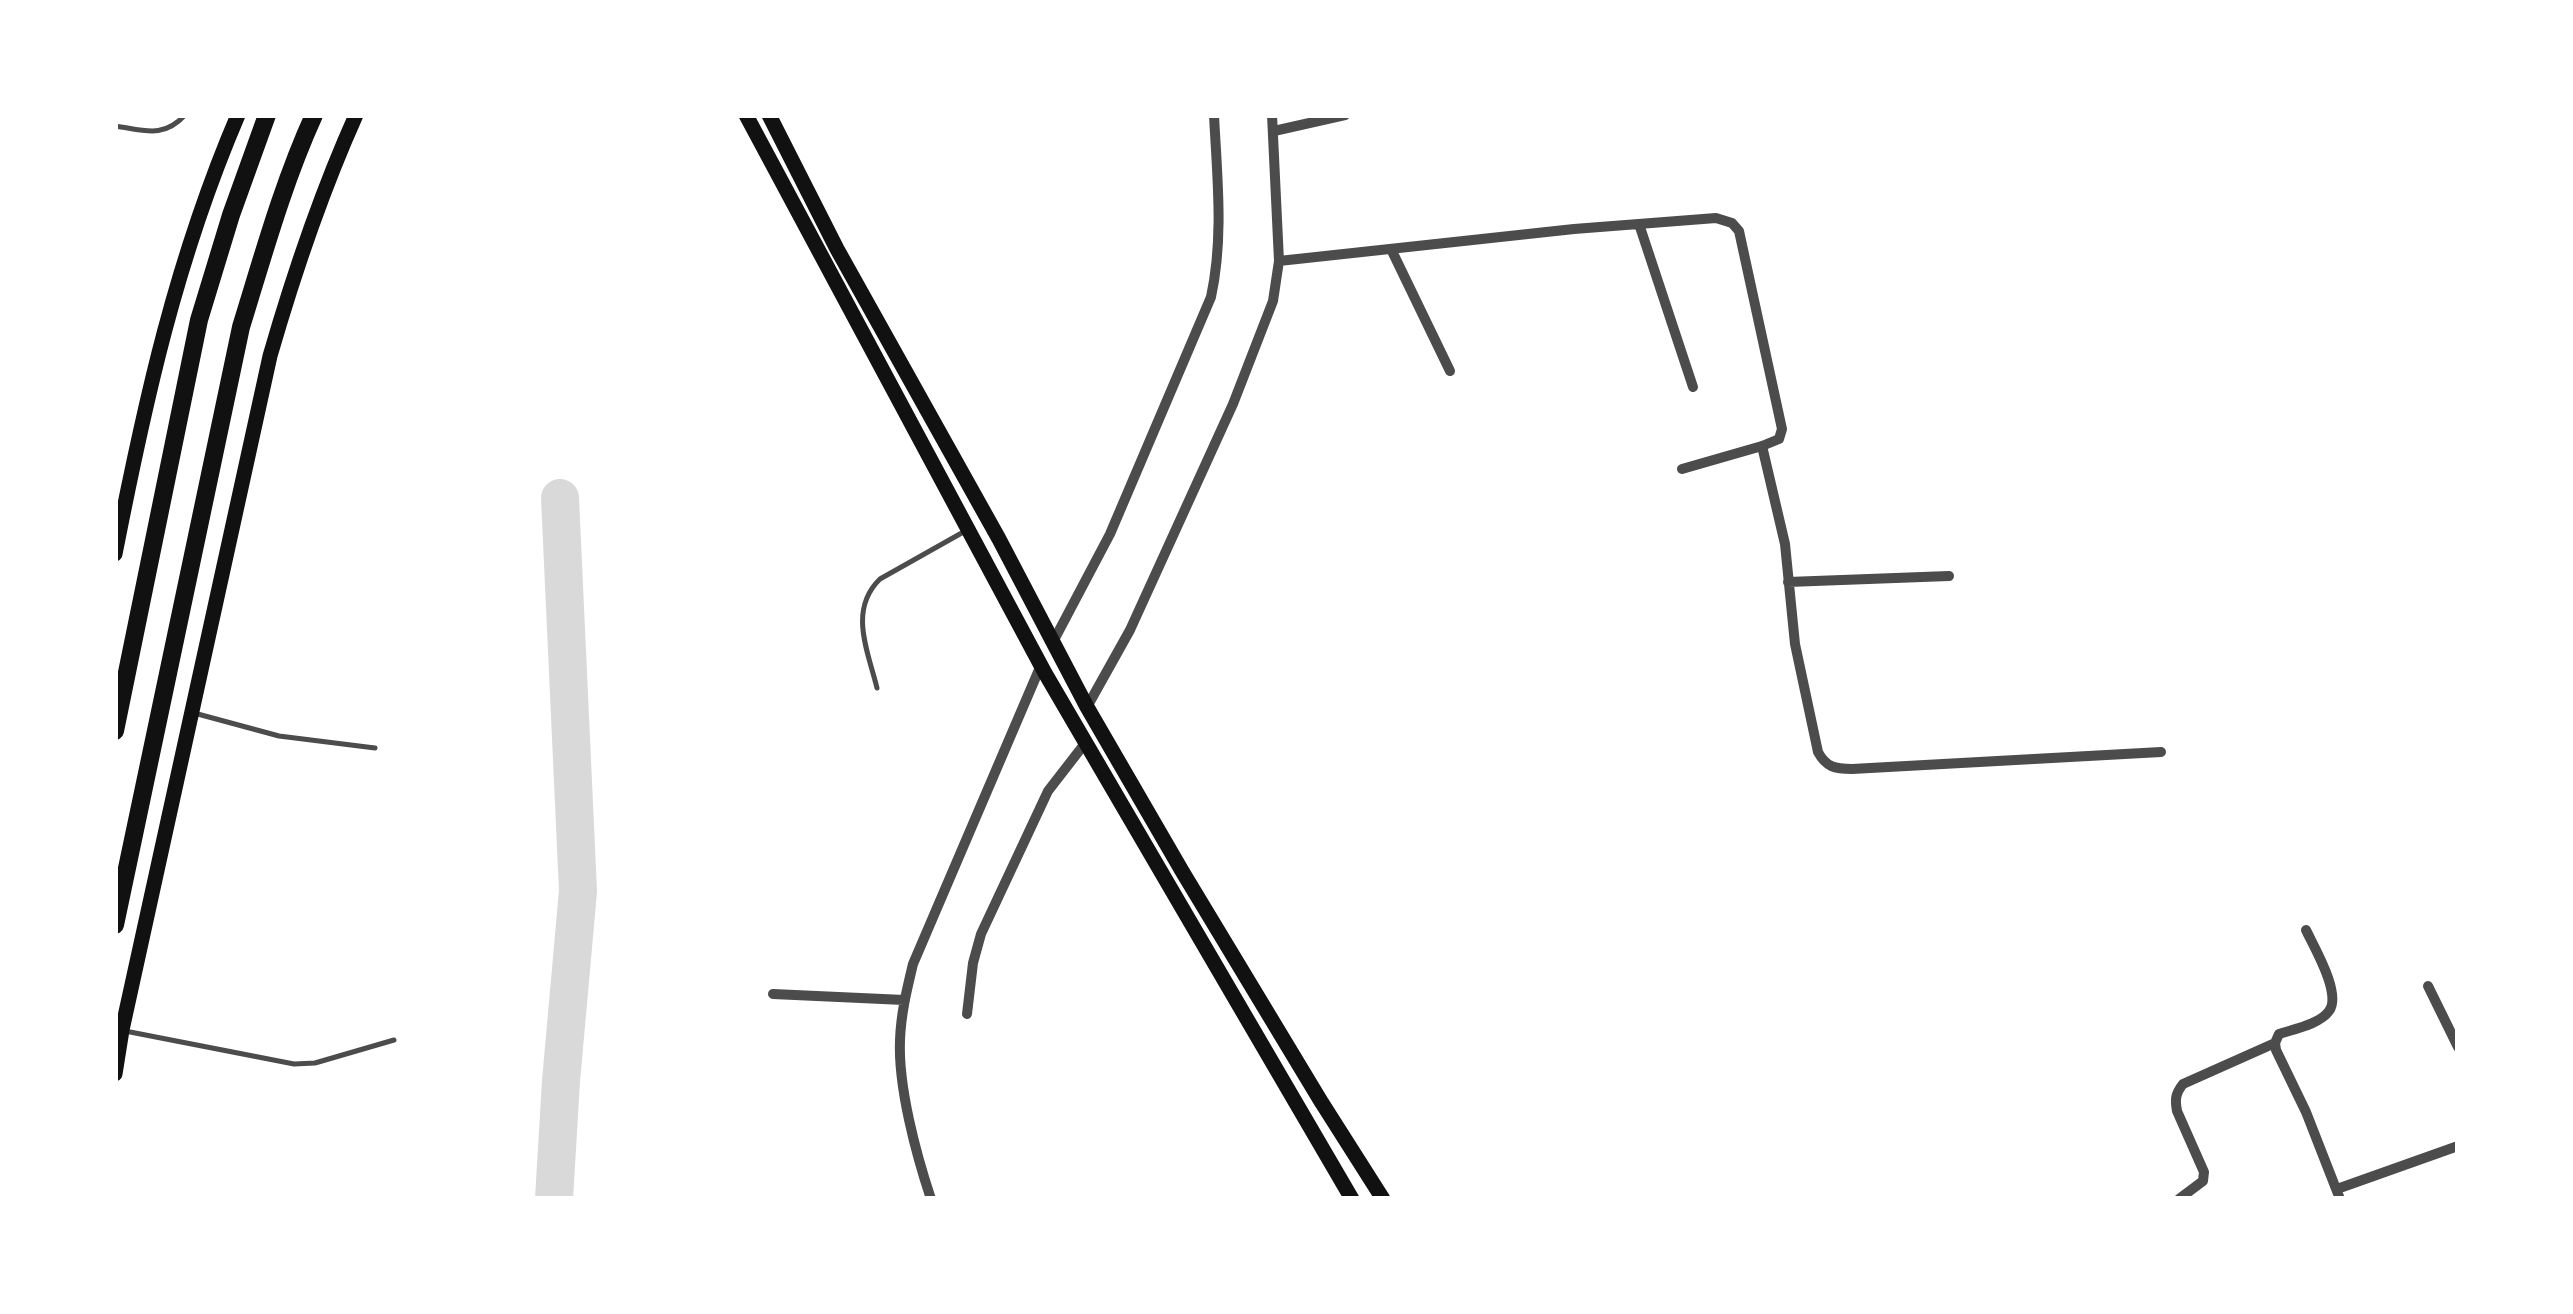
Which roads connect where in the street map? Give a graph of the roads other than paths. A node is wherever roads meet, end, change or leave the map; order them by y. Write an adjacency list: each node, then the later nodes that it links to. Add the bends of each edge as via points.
1 (185, 115): 11 (lane, via 161,131)
2 (238, 115): 21 (main road, via 174,292)
3 (267, 115): 29 (highway, via 199,320)
4 (314, 115): 33 (highway, via 241,327)
5 (356, 115): 28 (main road, via 296,264 270,356)
6 (746, 115): 20 (main road)
7 (768, 115): 24 (main road)
8 (1214, 115): 24 (street, via 1219,235 1210,297)
9 (1272, 115): 12 (street)
10 (1345, 115): 12 (street)
11 (115, 126)
12 (1274, 131): 15 (street)
13 (1639, 224): 14 (street); 17 (street); 18 (street, via 1716,218 1739,231 1782,429 1778,440)
14 (1390, 249): 15 (street); 16 (street)
15 (1279, 262): 27 (street, via 1272,301 1234,404 1130,630)
16 (1450, 370)
17 (1693, 386)
18 (1762, 446): 19 (street); 23 (street)
19 (1682, 469)
20 (967, 530): 25 (main road); 26 (lane, via 869,590 861,619)
21 (115, 554)
22 (1949, 576): 23 (street)
23 (1788, 582): 32 (street, via 1824,763 1852,769)
24 (1055, 647): 27 (main road)
25 (1043, 669): 30 (main road); 37 (street)
26 (878, 688)
27 (1084, 701): 48 (main road)
28 (191, 712): 31 (lane, via 280,736); 39 (main road)
29 (115, 731)
30 (1086, 742): 38 (street, via 1048,791 981,934); 47 (main road)
31 (376, 748)
32 (2161, 752)
33 (115, 925)
34 (2306, 930): 41 (street, via 2334,1000 2320,1018 2279,1034)
35 (2428, 986): 42 (street)
36 (773, 994): 37 (street)
37 (904, 1000): 46 (street, via 906,1102)
38 (967, 1014)
39 (122, 1030): 40 (lane, via 294,1064); 43 (main road)
40 (394, 1040)
41 (2275, 1043): 45 (street); 49 (street, via 2176,1092 2177,1111 2204,1172 2203,1181)
42 (2458, 1047)
43 (115, 1074)
44 (2458, 1146): 45 (street)
45 (2338, 1194)
46 (932, 1199)
47 (1352, 1199)
48 (1383, 1199)
49 (2179, 1199)

